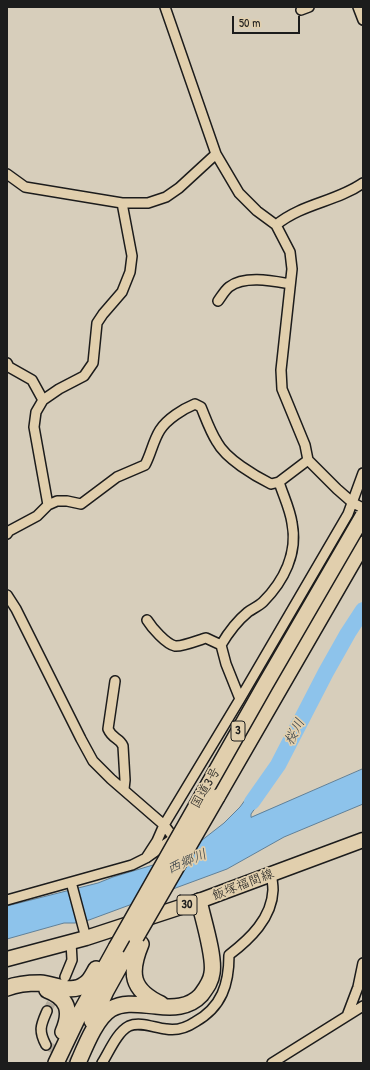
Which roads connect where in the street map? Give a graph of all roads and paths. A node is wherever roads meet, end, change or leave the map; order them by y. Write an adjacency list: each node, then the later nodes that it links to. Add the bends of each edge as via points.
1 (165, 7): 4 (street)
2 (358, 7): 3 (street)
3 (363, 20)
4 (216, 154): 7 (street, via 166,197 148,203); 8 (street, via 239,193)
5 (7, 174): 7 (street, via 25,187)
6 (363, 183): 8 (street, via 352,190 298,210)
7 (122, 203): 12 (street, via 132,256 130,272 122,292 97,323 93,362 84,376)
8 (276, 225): 9 (street, via 290,252)
9 (290, 284): 10 (street, via 259,280 240,282 229,287); 13 (street, via 281,370 282,389 305,445)
10 (218, 301)
11 (7, 363): 12 (street, via 9,368 32,380)
12 (43, 400): 17 (street, via 36,412 34,427)
13 (308, 460): 15 (street); 16 (street)
14 (363, 473): 16 (street)
15 (279, 482): 17 (street, via 272,484 231,458 217,443 201,407 195,404 166,422 145,465 117,477 81,504 57,501); 24 (street, via 293,524 291,558 276,587 262,603 241,618)
16 (353, 502): 18 (street); 26 (street)
17 (48, 505): 20 (street, via 37,516)
18 (363, 508)
19 (363, 516): 40 (highway, 国道3号 / 3, bridge)
20 (7, 534)
21 (363, 544): 37 (highway, 国道3号 / 3, bridge, via 217,797 192,851)
22 (7, 595): 27 (street, via 93,761)
23 (146, 620): 24 (street, via 154,630 176,646 206,638)
24 (221, 645): 26 (street)
25 (115, 681): 27 (street, via 108,729 111,736 121,741 123,746)
26 (240, 699): 28 (street)
27 (124, 789): 28 (street)
28 (164, 825): 30 (street); 32 (street)
29 (206, 826): 30 (street, via 186,837)
30 (174, 838): 32 (street)
31 (363, 840): 33 (main road, 飯塚福間線 / 30)
32 (146, 858): 34 (street, via 132,865)
33 (271, 874): 36 (main road, 飯塚福間線 / 30); 55 (street, via 273,889 269,908 256,930 229,955 227,980 222,997 216,1006 201,1020 182,1029 143,1025 128,1027 120,1034)
34 (71, 882): 35 (street); 38 (street)
35 (7, 900)
36 (199, 901): 38 (main road, 飯塚福間線 / 30); 47 (highway, via 212,961 211,979 208,986 191,1003 180,1007)
37 (140, 937): 47 (highway, via 133,967 137,983 149,998); 53 (highway, via 106,991)
38 (86, 938): 39 (main road, 飯塚福間線 / 30)
39 (71, 942): 41 (main road, 飯塚福間線 / 30); 43 (street, via 72,960)
40 (116, 948): 44 (highway, via 103,958 86,984 74,989 41,983); 52 (highway, 国道3号 / 3)
41 (7, 959)
42 (363, 964): 49 (street)
43 (65, 977)
44 (24, 984): 45 (highway); 51 (highway, via 57,994 64,999 67,1023)
45 (7, 988)
46 (363, 1006): 49 (street)
47 (168, 1007): 54 (highway, via 135,1003 112,1008 104,1014 94,1030)
48 (48, 1011): 50 (street, via 40,1028 41,1037)
49 (347, 1016): 56 (street)
50 (46, 1045)
51 (49, 1063)
52 (56, 1063)
53 (72, 1063)
54 (78, 1063)
55 (102, 1063)
56 (272, 1063)

